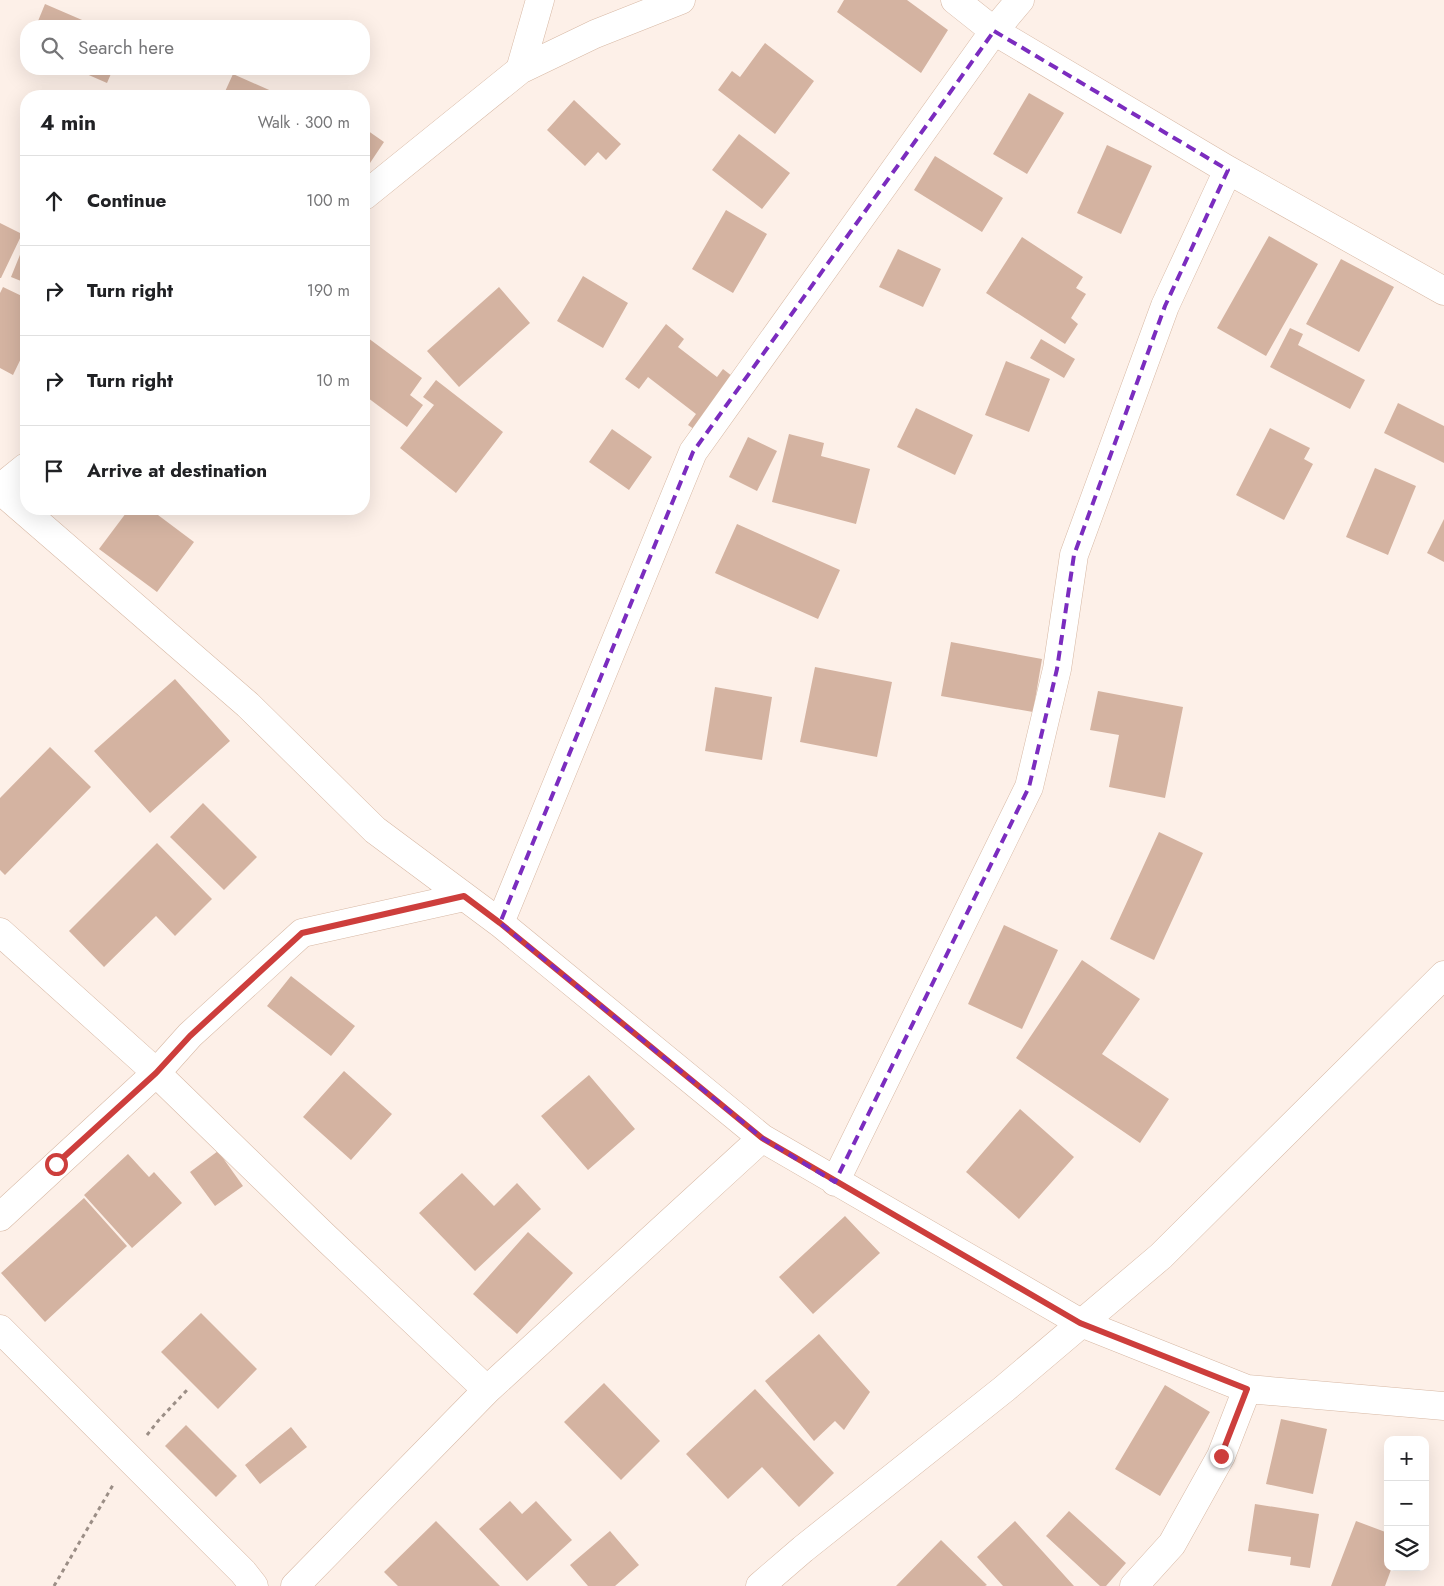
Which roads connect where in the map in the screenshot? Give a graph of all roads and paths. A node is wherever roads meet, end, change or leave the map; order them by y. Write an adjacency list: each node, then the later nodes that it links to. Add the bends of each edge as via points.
1 (540, 0): 6 (street)
2 (681, 0): 6 (street, via 595,34)
3 (955, 0): 5 (street)
4 (1020, 0): 5 (street)
5 (994, 31): 7 (street); 15 (street, via 693,452)
6 (520, 70): 8 (street)
7 (1228, 170): 9 (street); 20 (street, via 1165,306 1074,554 1057,669 1028,787)
8 (370, 191)
9 (1444, 291)
10 (20, 472): 11 (street)
11 (0, 489): 12 (street)
12 (20, 506)
13 (30, 515): 14 (street, via 248,705 375,830)
14 (464, 896): 15 (street); 18 (street, via 302,933 190,1036)
15 (500, 923): 19 (street)
16 (0, 932): 18 (street)
17 (1444, 975): 22 (street, via 1161,1256)
18 (156, 1073): 21 (street); 26 (street)
19 (762, 1138): 20 (street); 26 (street)
20 (835, 1182): 22 (street)
21 (0, 1218)
22 (1080, 1323): 24 (street); 32 (street, via 1004,1389)
23 (0, 1330): 28 (street)
24 (1247, 1389): 27 (street); 33 (street, via 1221,1456 1172,1544)
25 (187, 1390): 28 (path)
26 (487, 1390): 31 (street)
27 (1444, 1406)
28 (130, 1458): 29 (path); 30 (street)
29 (54, 1586)
30 (254, 1586)
31 (295, 1586)
32 (760, 1586)
33 (1134, 1586)

